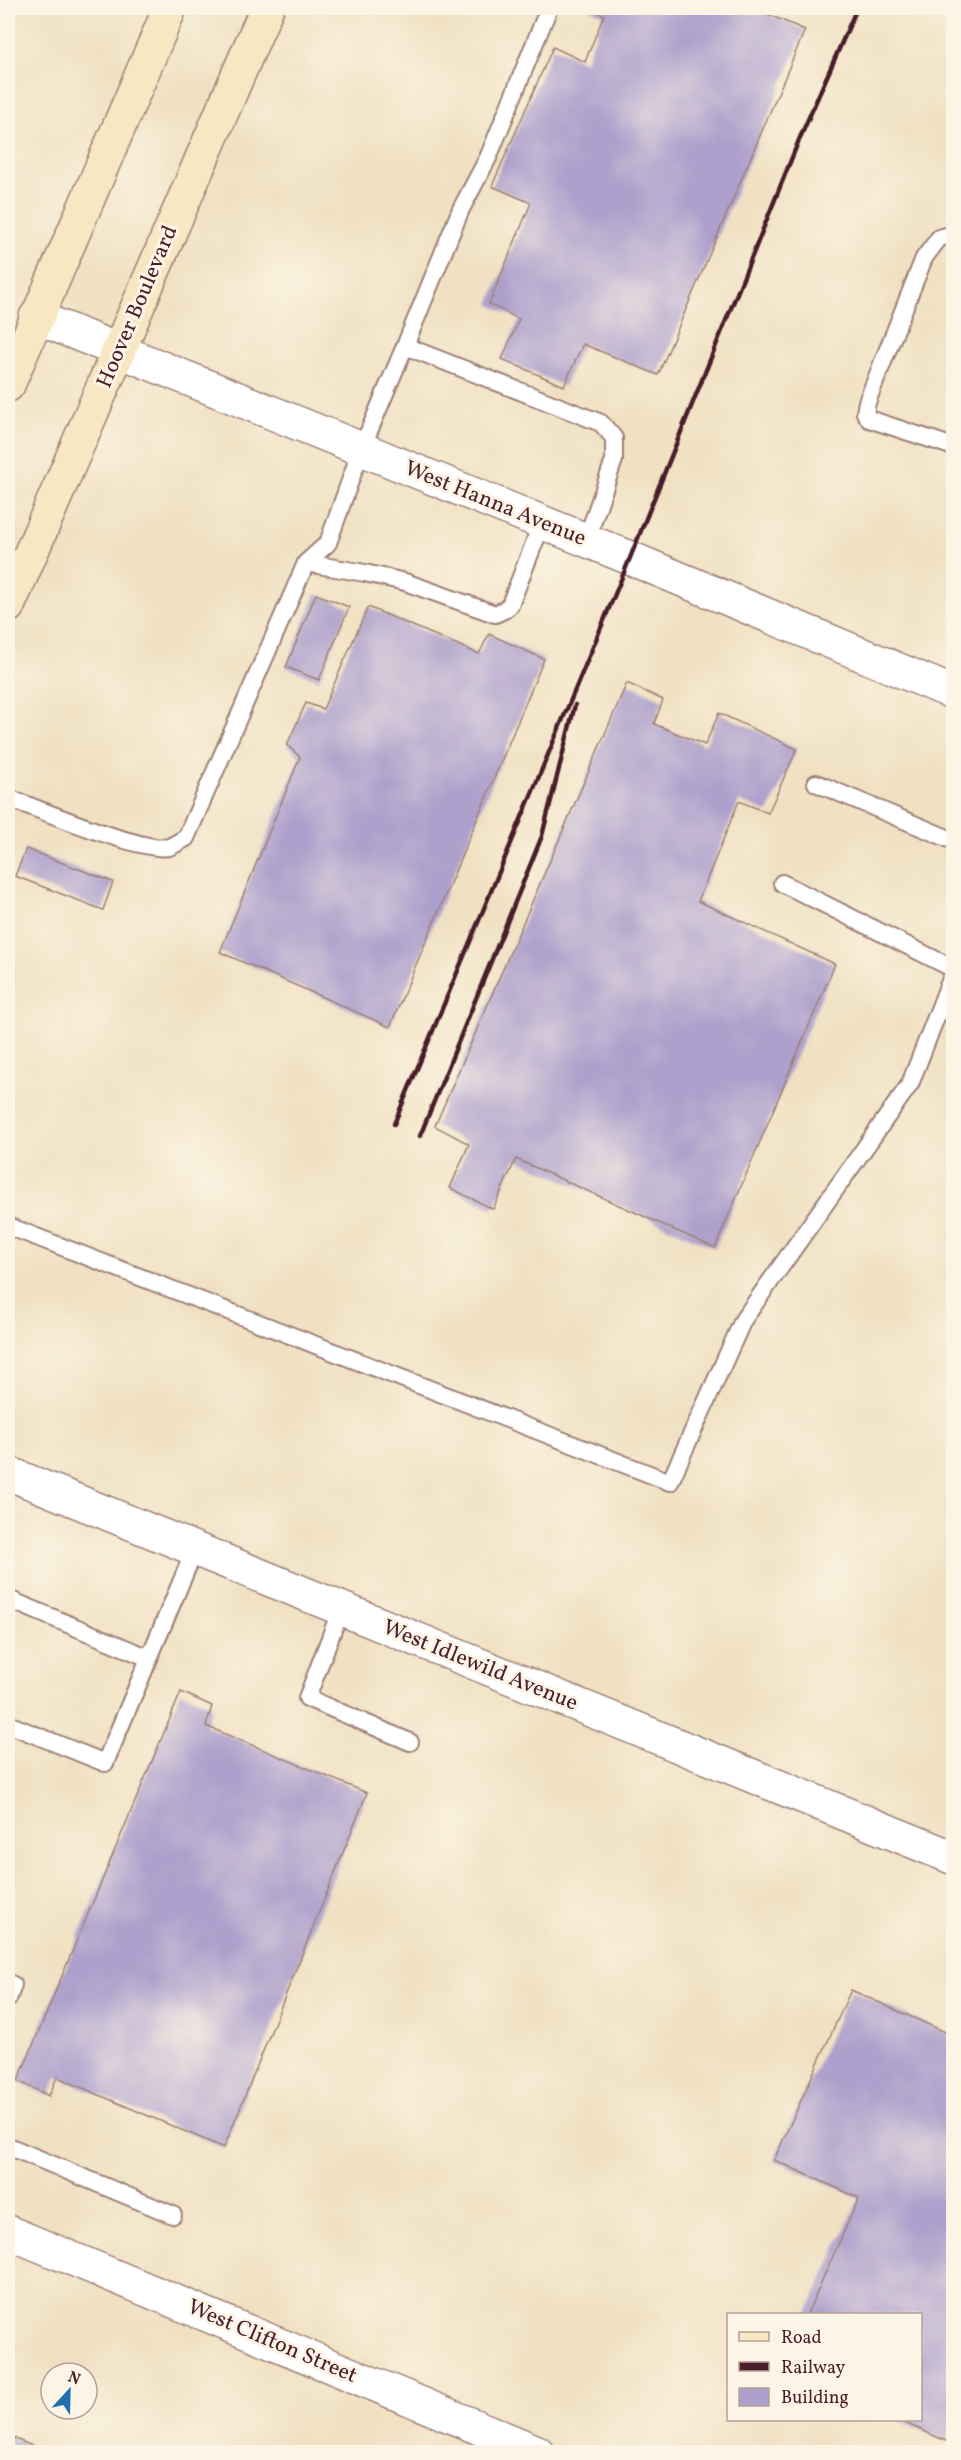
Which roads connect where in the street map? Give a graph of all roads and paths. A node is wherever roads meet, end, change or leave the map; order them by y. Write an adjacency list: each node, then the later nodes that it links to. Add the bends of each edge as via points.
1 (171, 8): 5 (main road)
2 (267, 8): 7 (main road, Hoover Boulevard)
3 (549, 8): 6 (lane)
4 (954, 234): 9 (lane, via 939,238 924,258 865,413 869,419)
5 (36, 317): 7 (street, West Hanna Avenue); 8 (main road)
6 (405, 346): 10 (lane); 12 (lane, via 601,423 614,438 614,460)
7 (119, 352): 10 (street, West Hanna Avenue); 14 (main road, Hoover Boulevard)
8 (8, 384)
9 (954, 447)
10 (361, 450): 11 (street, West Hanna Avenue); 13 (lane, via 327,543)
11 (542, 523): 12 (street, West Hanna Avenue); 13 (lane, via 510,605 495,614 405,582)
12 (586, 541): 15 (street, West Hanna Avenue)
13 (306, 563): 17 (lane, via 186,838 168,847 151,846)
14 (8, 606)
15 (954, 693)
16 (816, 783): 18 (lane)
17 (8, 798)
18 (954, 841)
19 (782, 883): 20 (lane)
20 (954, 970): 21 (lane, via 910,1084 743,1320 670,1482)
21 (8, 1226)
22 (8, 1473): 23 (street, West Idlewild Avenue)
23 (195, 1549): 25 (street, West Idlewild Avenue); 26 (lane)
24 (8, 1599): 26 (lane)
25 (341, 1609): 28 (lane, via 307,1698); 29 (street, West Idlewild Avenue)
26 (149, 1658): 27 (lane, via 105,1763)
27 (8, 1724)
28 (410, 1742)
29 (954, 1858)
30 (8, 1983): 31 (lane, via 14,1985)
31 (8, 1999)
32 (8, 2146): 33 (lane)
33 (173, 2215)
34 (8, 2232): 35 (street, West Clifton Street)
35 (537, 2452)

